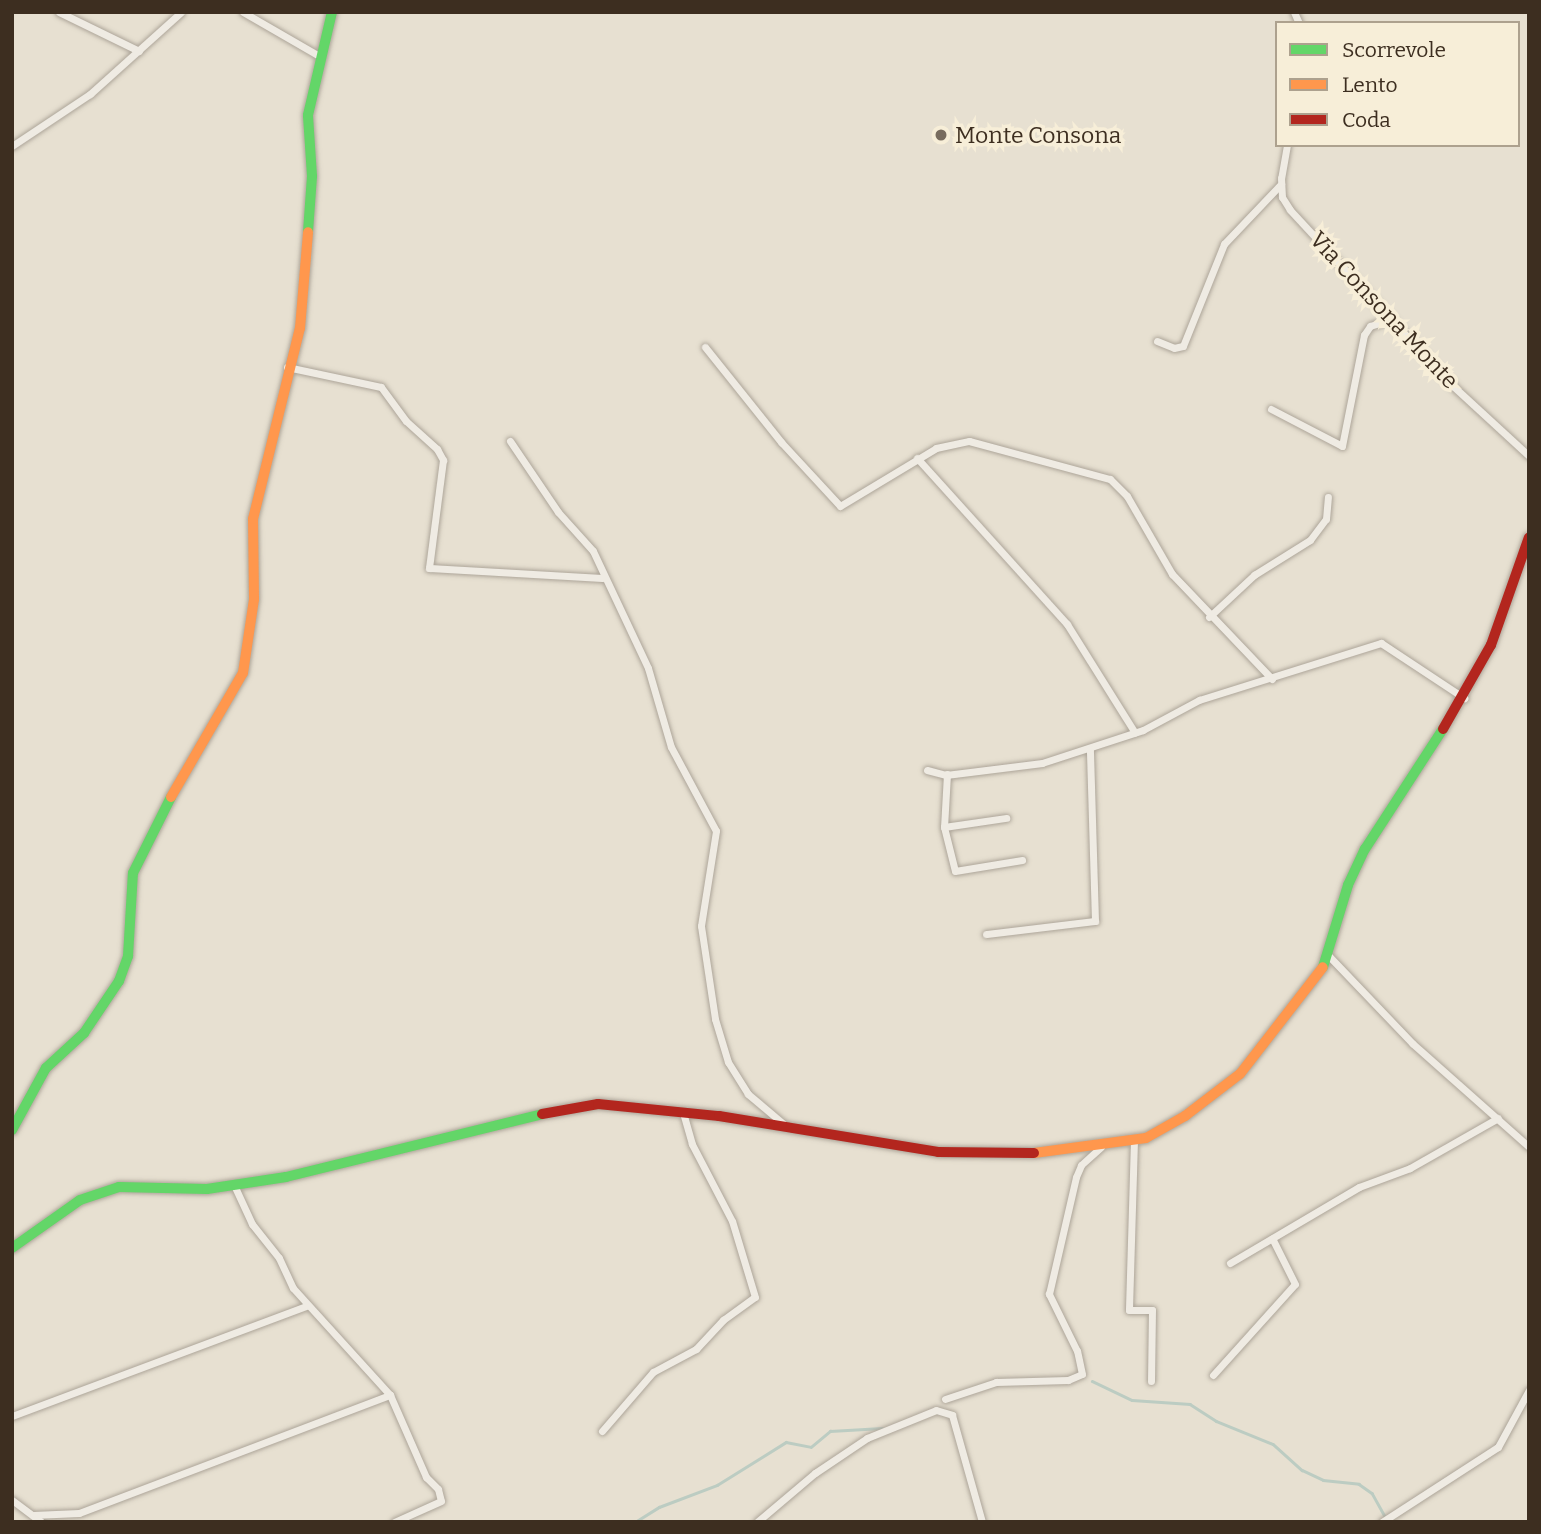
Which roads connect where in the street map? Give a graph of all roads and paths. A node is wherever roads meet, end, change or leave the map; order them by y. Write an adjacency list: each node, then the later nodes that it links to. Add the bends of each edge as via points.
1 (59, 12): 5 (street)
2 (181, 12): 5 (street)
3 (243, 12): 6 (street)
4 (332, 12): 6 (main road)
5 (139, 51): 7 (street, via 90,94)
6 (321, 57): 13 (main road, via 308,115 312,176 300,328)
7 (12, 146)
8 (1287, 147): 9 (street, Via Consona Monte)
9 (1282, 184): 10 (street, Via Consona Monte, via 1282,197 1290,210); 11 (street, via 1224,244 1183,346 1174,348)
10 (1391, 318): 14 (street, via 1370,326 1364,335 1342,446); 16 (street, Via Consona Monte, via 1453,386)
11 (1157, 341)
12 (705, 347): 17 (street, via 781,442 840,506)
13 (287, 367): 20 (street, via 381,387 406,421 437,449 443,460 429,568); 36 (main road, via 253,519 254,599 243,673 151,831 132,873 128,956 119,981 85,1032 46,1068)
14 (1271, 409)
15 (510, 440): 20 (street, via 558,512 593,551)
16 (1529, 456)
17 (917, 458): 21 (street, via 969,441 1110,479 1127,496 1172,574); 24 (street, via 1067,624)
18 (1328, 497): 21 (street, via 1326,519 1310,540 1254,575)
19 (1529, 537): 23 (main road, via 1492,645)
20 (603, 578): 35 (street, via 648,668 671,747 716,831 701,926 715,1019 728,1062 748,1094)
21 (1209, 617): 22 (street)
22 (1272, 679): 23 (street, via 1381,643); 24 (street, via 1199,700)
23 (1464, 698): 32 (main road, via 1366,849 1348,885)
24 (1135, 733): 25 (street)
25 (1090, 748): 27 (street, via 1042,763); 31 (street, via 1095,921)
26 (927, 770): 27 (street)
27 (947, 774): 29 (street)
28 (1006, 818): 29 (street)
29 (944, 827): 30 (street, via 955,871)
30 (1022, 860)
31 (986, 934)
32 (1327, 954): 34 (street, via 1413,1044); 37 (main road, via 1300,1002 1240,1074 1185,1116)
33 (684, 1112): 35 (main road); 40 (main road, via 598,1104 553,1110 286,1177); 51 (street, via 692,1144 732,1221 755,1297 723,1320 696,1349 653,1372)
34 (1498, 1118): 39 (street); 41 (street, via 1410,1168 1359,1187)
35 (788, 1128): 38 (main road, via 938,1152 1028,1154)
36 (12, 1130)
37 (1134, 1140): 38 (main road); 46 (street, via 1129,1310 1152,1310)
38 (1101, 1147): 49 (street, via 1078,1170 1049,1294 1077,1351 1082,1374 1068,1380 996,1382)
39 (1529, 1147)
40 (234, 1185): 42 (main road, via 101,1191 42,1223); 44 (street, via 251,1224 266,1239)
41 (1272, 1238): 43 (street); 45 (street, via 1295,1284)
42 (12, 1248)
43 (1230, 1263)
44 (306, 1306): 48 (street); 50 (street)
45 (1213, 1375)
46 (1151, 1381)
47 (1529, 1390): 58 (street, via 1498,1447)
48 (390, 1395): 53 (street, via 79,1513); 55 (street, via 415,1456 441,1501)
49 (945, 1399)
50 (12, 1416)
51 (602, 1431)
52 (12, 1500): 53 (street)
53 (33, 1515): 54 (street)
54 (41, 1522)
55 (394, 1522)
56 (757, 1522): 57 (street, via 815,1473 872,1435 942,1410 953,1415)
57 (982, 1522)
58 (1382, 1522)

